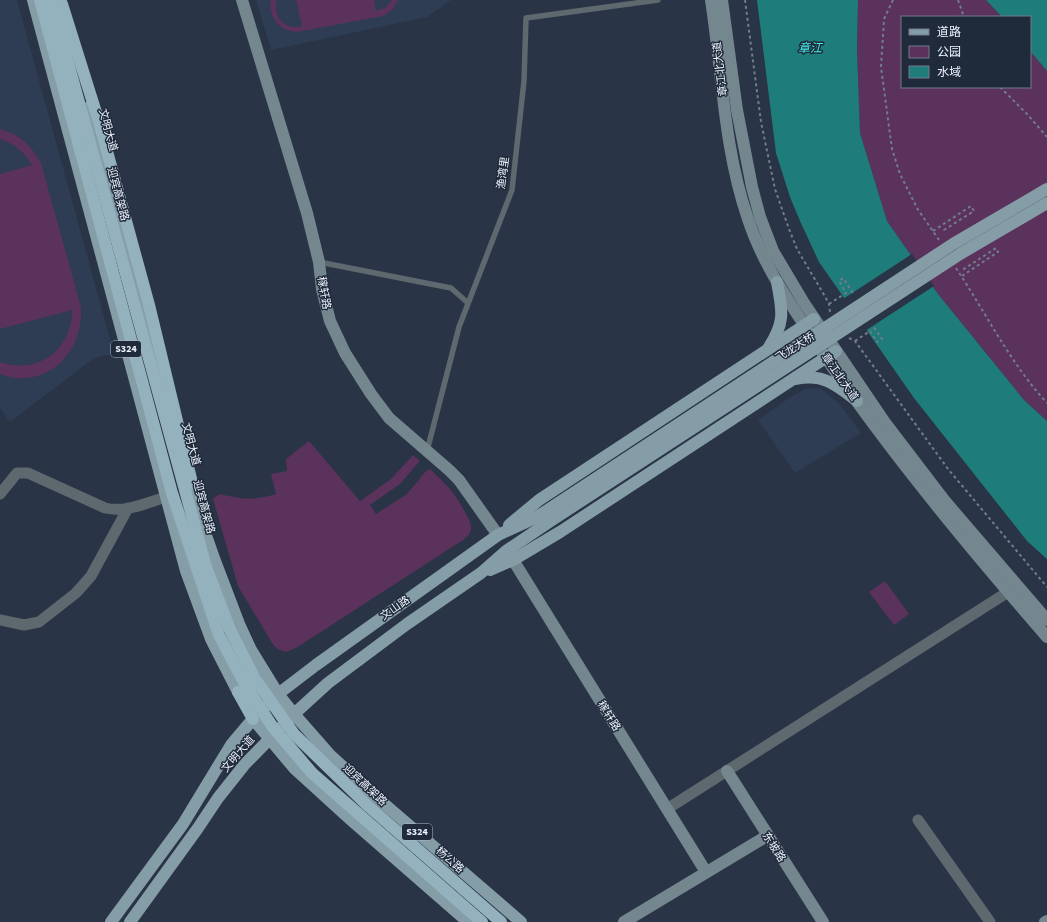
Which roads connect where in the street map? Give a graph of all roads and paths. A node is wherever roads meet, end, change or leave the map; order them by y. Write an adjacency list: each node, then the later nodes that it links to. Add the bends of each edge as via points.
1 (33, 0): 36 (main road, 文明大道 / S324)
2 (40, 0): 60 (highway, via 172,493 219,635 245,684 272,726 312,773)
3 (242, 0): 18 (main road, 稼轩路, via 307,212)
4 (658, 0): 24 (lane, 渔湾里, via 526,18 524,81 512,190)
5 (711, 0): 22 (main road, 章江北大道, via 736,177 752,231)
6 (722, 0): 26 (main road, 章江北大道, via 737,110 758,211 773,251)
7 (893, 0): 15 (path, via 884,20 881,67 892,149 900,174 917,208)
8 (958, 0): 10 (path)
9 (58, 1): 41 (highway, 迎宾高架路); 41 (highway, via 99,122 149,305 194,488); 48 (main road, 文明大道 / S324, via 190,491 239,624 251,650)
10 (964, 16)
11 (1001, 88): 12 (path)
12 (1047, 137)
13 (1047, 189): 38 (main road, 飞龙大桥, via 953,244)
14 (1047, 203): 38 (main road, 飞龙大桥, via 960,254)
15 (933, 231): 16 (path, via 971,206 974,211 944,230); 17 (path)
16 (945, 232)
17 (940, 243)
18 (319, 262): 24 (lane, via 451,288); 34 (main road, 稼轩路, via 330,321 345,353 389,418)
19 (955, 265): 21 (path)
20 (962, 268): 21 (path, via 996,248 998,252)
21 (962, 276): 33 (path, via 1018,366 1033,388)
22 (777, 282): 26 (main road, 章江北大道); 29 (main road, via 782,319 775,339)
23 (853, 293): 25 (path, via 844,278 839,281 846,293)
24 (468, 303): 34 (lane, 渔湾里, via 459,327)
25 (829, 304)
26 (809, 322): 29 (main road); 30 (main road, 章江北大道)
27 (873, 326): 28 (path, via 882,339 877,342 870,331)
28 (856, 341)
29 (768, 349): 39 (main road, via 539,500)
30 (831, 355): 31 (main road); 32 (main road, 章江北大道); 45 (main road, 章江北大道, via 944,500)
31 (793, 379): 32 (main road, via 806,376 826,380); 40 (main road, via 560,532)
32 (857, 401): 43 (main road, 章江北大道, via 935,506)
33 (1047, 402)
34 (427, 451): 39 (main road, 稼轩路, via 458,480)
35 (0, 494): 37 (street, via 17,473 28,473 105,508)
36 (166, 497): 37 (street); 47 (main road, 文明大道 / S324, via 188,578 211,639)
37 (128, 508): 44 (street, via 91,576 76,593 39,622 24,625)
38 (549, 516): 39 (main road, 文山路, via 535,518); 42 (main road, 文山路)
39 (498, 535): 48 (main road, 文山路)
40 (513, 560): 42 (main road); 53 (main road, 稼轩路)
41 (206, 567): 61 (highway, 迎宾高架路, via 230,630 255,679 294,734 366,804)
42 (482, 573): 49 (main road, 文山路, via 407,624 328,683)
43 (1008, 592): 46 (main road, 章江北大道); 52 (street)
44 (0, 620)
45 (1047, 620)
46 (1047, 637)
47 (238, 692): 50 (highway, 文明大道 / S324)
48 (278, 694): 49 (main road, 文明大道 / S324); 50 (main road, 文山路)
49 (294, 714): 51 (main road, 文明大道); 62 (main road, 杨公路 / S324, via 330,755)
50 (253, 719): 51 (main road, S324); 57 (main road, 文明大道, via 231,745 183,824)
51 (268, 739): 58 (main road, 文明大道, via 218,798); 59 (main road, S324, via 294,768)
52 (727, 771): 53 (street); 55 (main road, 东坡路)
53 (667, 809): 56 (main road, 稼轩路)
54 (918, 820): 65 (street)
55 (767, 836): 56 (main road); 64 (main road, 东坡路)
56 (706, 872): 63 (main road)
57 (111, 922)
58 (130, 922)
59 (468, 922)
60 (482, 922)
61 (501, 922)
62 (521, 922)
63 (624, 922)
64 (823, 922)
65 (990, 922)

